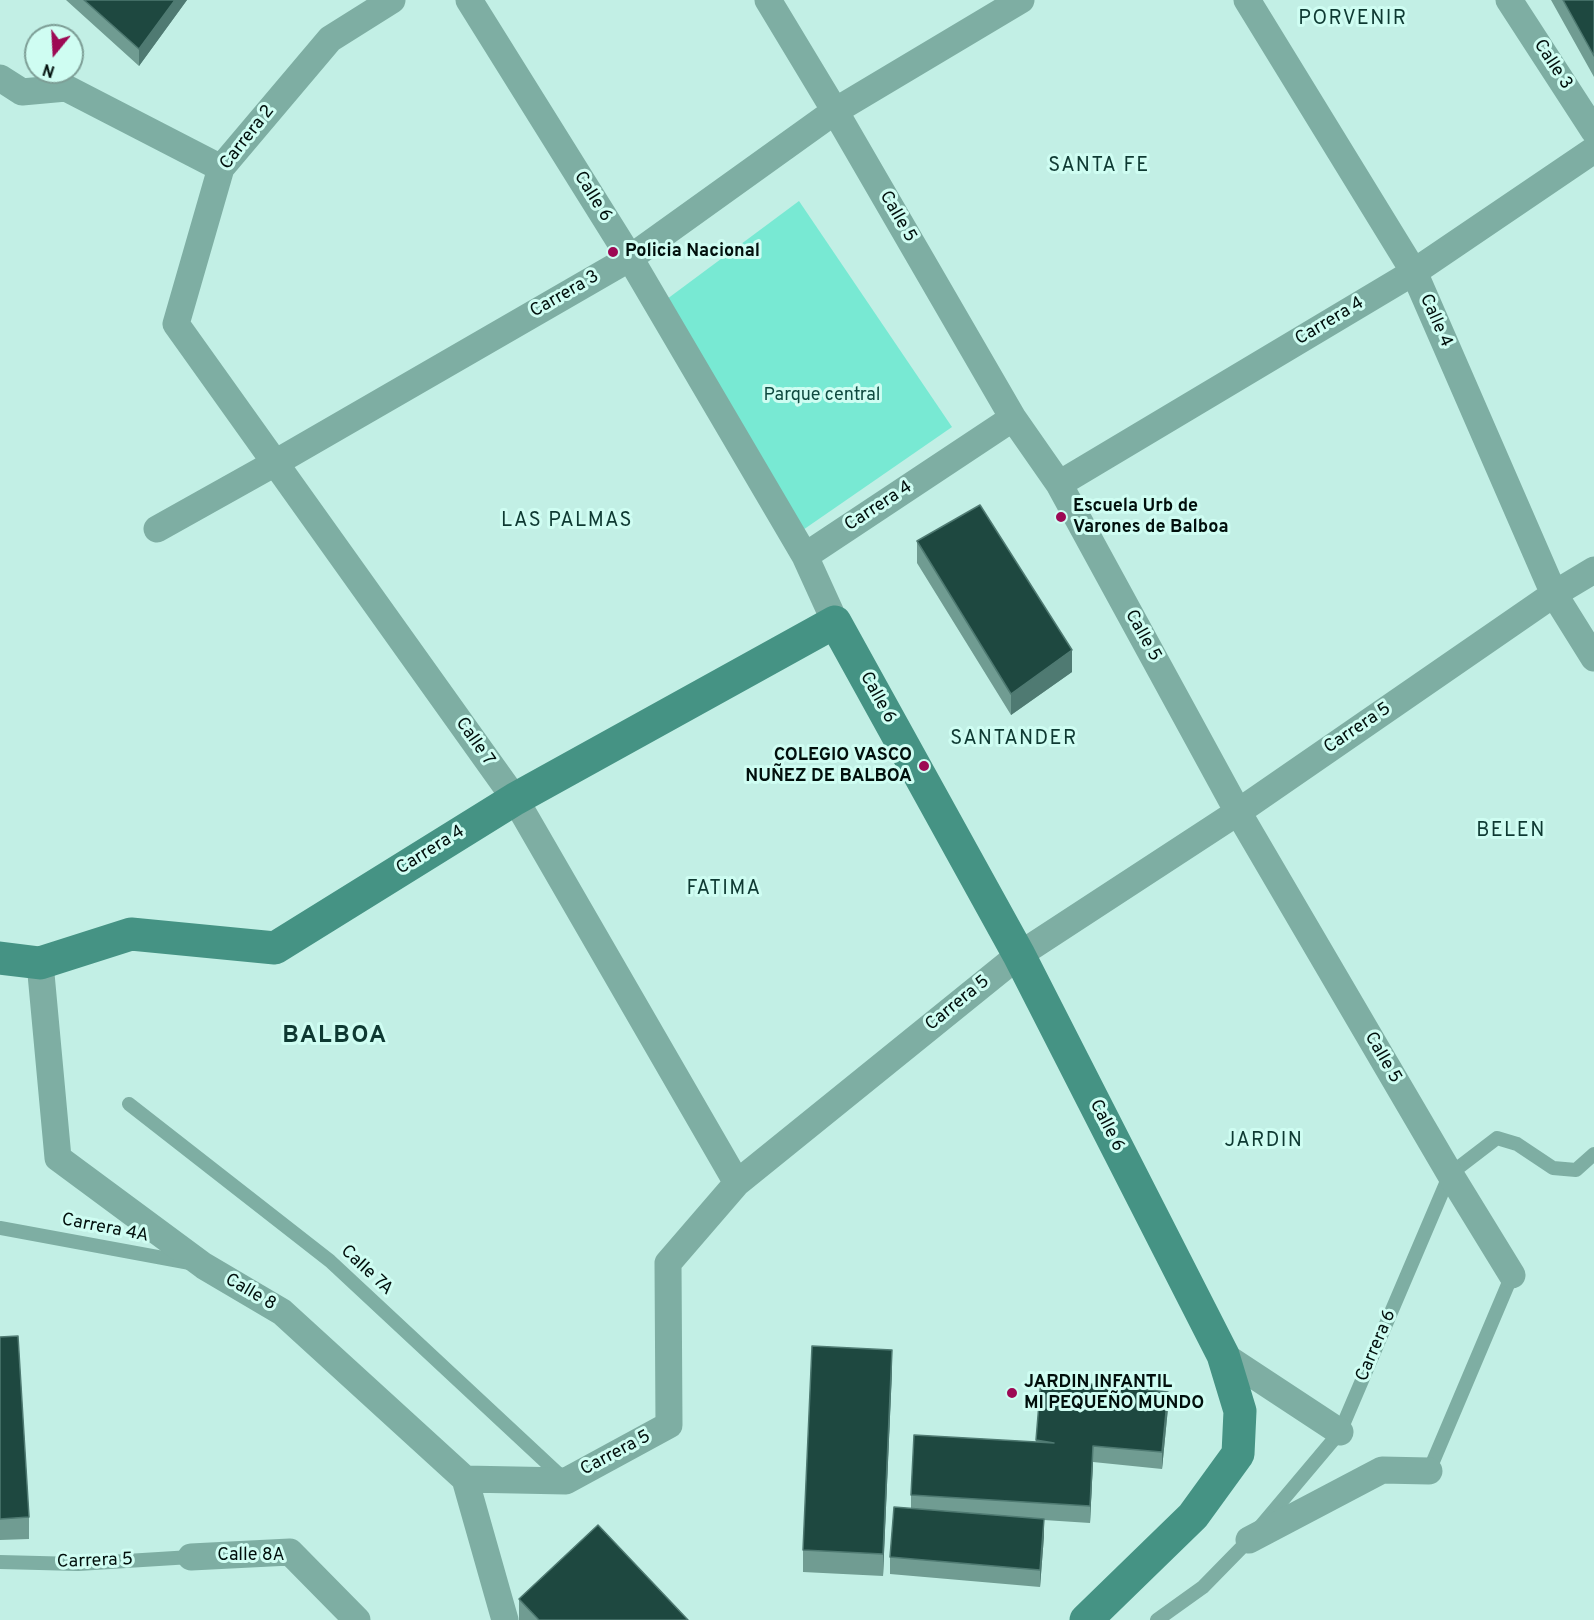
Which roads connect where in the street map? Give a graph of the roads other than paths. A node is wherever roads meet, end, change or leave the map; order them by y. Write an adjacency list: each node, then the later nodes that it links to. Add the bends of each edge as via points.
1 (392, 0): 11 (street, Carrera 2, via 330,39)
2 (469, 0): 12 (street, Calle 6)
3 (768, 0): 8 (street, Calle 5)
4 (1021, 0): 8 (street, Carrera 3)
5 (1247, 0): 13 (street, Calle 4)
6 (1509, 0): 9 (street, Calle 3)
7 (0, 78): 11 (street, via 22,92 66,88)
8 (835, 111): 12 (street, Carrera 3); 15 (street, Calle 5)
9 (1594, 131)
10 (1594, 150): 13 (street, Carrera 4)
11 (221, 168): 14 (street, Carrera 2)
12 (630, 258): 16 (street, Carrera 3); 19 (street, Calle 6)
13 (1414, 272): 17 (street, Carrera 4); 21 (street, Calle 4)
14 (176, 324): 16 (street, Calle 7)
15 (1013, 418): 17 (street, Calle 5); 19 (street, Carrera 4)
16 (275, 463): 18 (street, Carrera 3); 24 (street, Calle 7)
17 (1059, 484): 25 (street, Calle 5)
18 (157, 529)
19 (805, 556): 22 (street, Calle 6)
20 (1594, 570): 21 (street, Carrera 5)
21 (1554, 594): 23 (street, Calle 4); 25 (street, Carrera 5)
22 (835, 622): 24 (street, Carrera 4); 26 (street, Calle 6)
23 (1594, 658)
24 (515, 799): 28 (street, Carrera 4, via 276,948 131,934); 32 (street, Calle 7)
25 (1238, 812): 26 (street, Carrera 5); 31 (street, Calle 5)
26 (1019, 955): 32 (street, Carrera 5); 36 (street, Calle 6)
27 (0, 958): 28 (street, Carrera 4)
28 (40, 963): 34 (street, Calle 8, via 58,1158)
29 (129, 1104): 40 (lane, Calle 7A, via 330,1262)
30 (1594, 1154): 31 (lane, Carrera 6, via 1576,1170 1553,1168 1517,1144 1497,1138)
31 (1450, 1174): 35 (street, Calle 5); 37 (lane, Carrera 6)
32 (736, 1183): 40 (street, Carrera 5, via 668,1263 669,1425)
33 (0, 1228): 34 (lane, Carrera 4A)
34 (204, 1266): 39 (street, Calle 8, via 282,1312)
35 (1512, 1275): 38 (lane)
36 (1223, 1354): 37 (street); 46 (street, Calle 6, via 1240,1411 1238,1454 1193,1516)
37 (1340, 1432): 41 (lane, Carrera 6)
38 (1429, 1471): 41 (street, via 1382,1470)
39 (465, 1479): 40 (street, Carrera 5); 45 (street)
40 (566, 1481)
41 (1249, 1540): 47 (lane, Carrera 6, via 1203,1587)
42 (191, 1557): 43 (lane, Carrera 5, via 78,1564); 44 (street, Calle 8A, via 290,1552)
43 (0, 1562)
44 (357, 1620)
45 (505, 1620)
46 (1086, 1620)
47 (1157, 1620)

